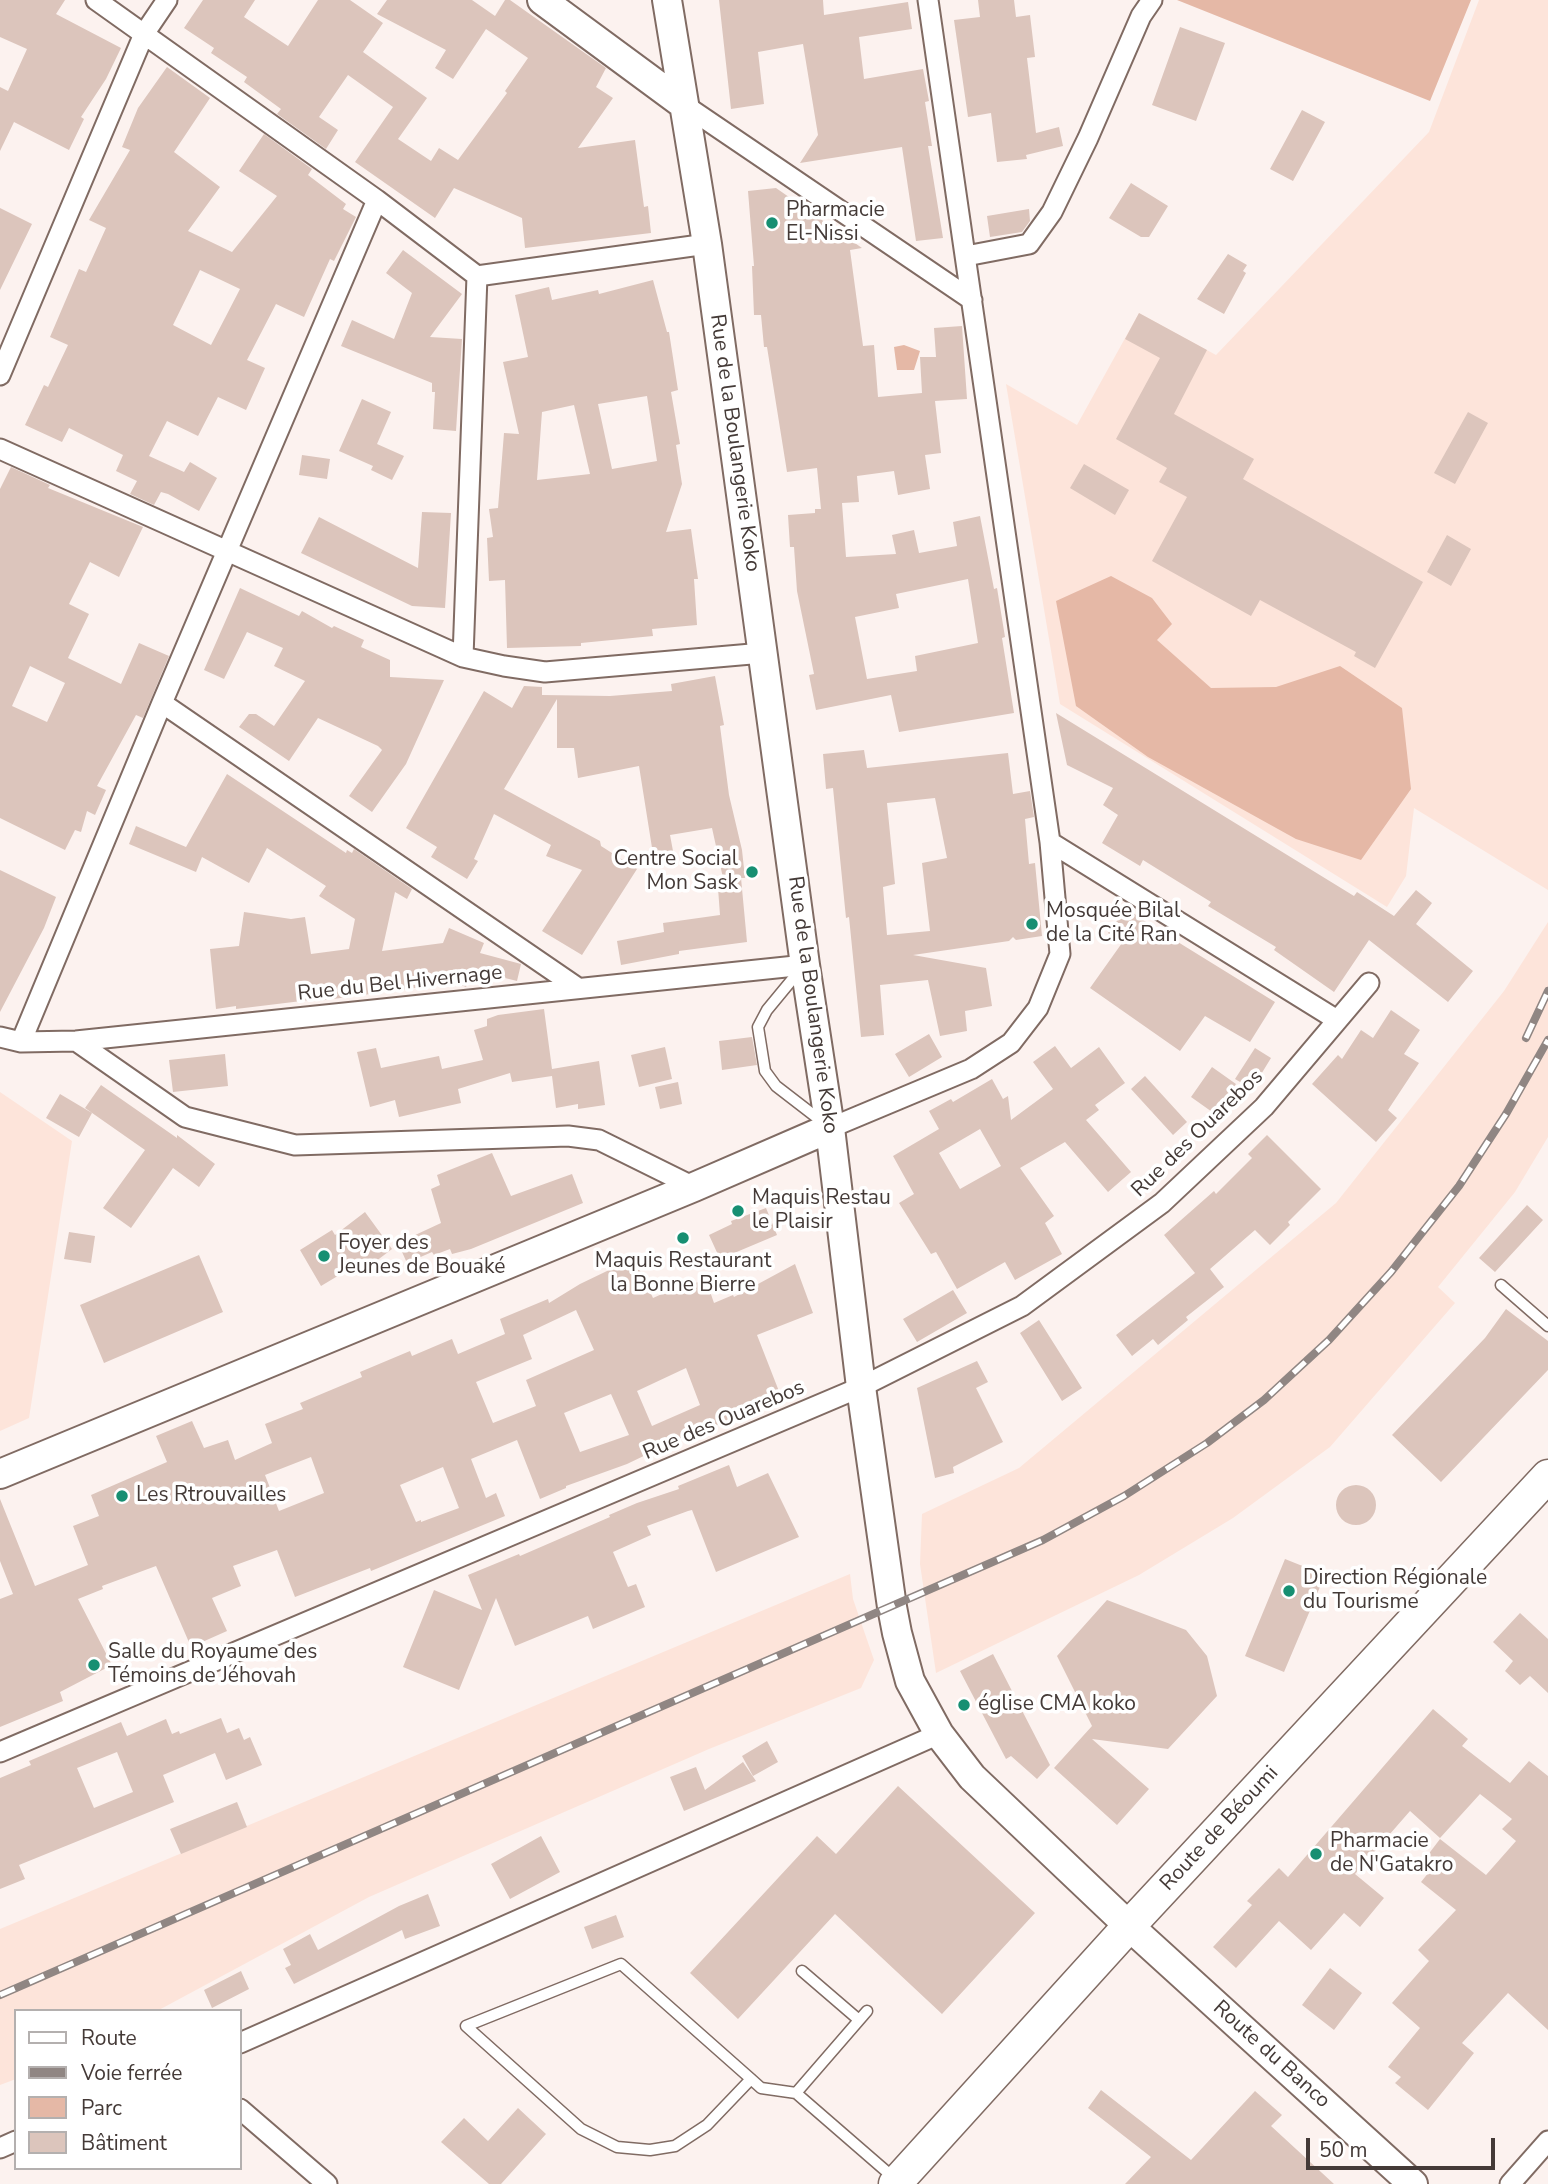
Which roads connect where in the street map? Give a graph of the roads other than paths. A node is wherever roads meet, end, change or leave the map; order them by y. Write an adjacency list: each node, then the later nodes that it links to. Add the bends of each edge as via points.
1 (96, 0): 7 (street)
2 (167, 0): 7 (street)
3 (667, 0): 8 (street, Rue de la Boulangerie Koko)
4 (928, 0): 11 (street)
5 (1143, 5): 11 (street, via 1052,212 1029,244)
6 (555, 7): 8 (street)
7 (144, 34): 9 (street); 14 (street)
8 (684, 104): 10 (street, Rue de la Boulangerie Koko); 13 (street)
9 (377, 200): 12 (street); 16 (street)
10 (707, 244): 12 (street); 17 (street, Rue de la Boulangerie Koko)
11 (966, 256): 13 (street)
12 (477, 276): 18 (street)
13 (972, 300): 20 (street)
14 (0, 374)
15 (0, 449): 16 (street)
16 (228, 551): 18 (street); 19 (street)
17 (763, 653): 18 (street, via 545,672); 21 (street, Rue de la Boulangerie Koko)
18 (463, 657)
19 (162, 703): 23 (street); 27 (street)
20 (1050, 842): 24 (street); 28 (street, via 1060,954 1038,1008 1011,1043 971,1069)
21 (805, 965): 23 (street, Rue du Bel Hivernage); 28 (street, Rue de la Boulangerie Koko); 28 (lane, via 758,1027 765,1071 776,1086)
22 (1369, 983): 24 (street, Rue des Ouarebos)
23 (578, 988): 26 (street, Rue du Bel Hivernage)
24 (1337, 1020): 32 (street, Rue des Ouarebos, via 1264,1107 1162,1203 1022,1306)
25 (0, 1037): 27 (street, Rue du Bel Hivernage)
26 (76, 1041): 27 (street, Rue du Bel Hivernage); 29 (street, via 185,1117 295,1145 568,1136 599,1140)
27 (21, 1042)
28 (830, 1128): 29 (street); 32 (street, Rue de la Boulangerie Koko)
29 (694, 1187): 33 (street)
30 (1501, 1285): 31 (lane)
31 (1548, 1325)
32 (861, 1387): 35 (street, Rue de la Boulangerie Koko, via 897,1633 910,1681); 36 (street, Rue des Ouarebos)
33 (0, 1474)
34 (1548, 1476): 37 (main road, Route de Béoumi)
35 (939, 1734): 37 (street, Rue de la Boulangerie Koko, via 972,1777); 41 (street)
36 (0, 1752)
37 (1129, 1926): 46 (main road, Route de Béoumi); 48 (street, Route du Banco)
38 (802, 1971): 40 (lane)
39 (867, 2011): 40 (lane)
40 (859, 2021): 43 (lane)
41 (242, 2042)
42 (751, 2079): 42 (lane, via 621,1964 466,2026 581,2129 617,2147 650,2150 675,2146 707,2125); 43 (lane, via 761,2088)
43 (796, 2093): 46 (lane)
44 (242, 2111): 47 (street)
45 (1548, 2141): 49 (street)
46 (896, 2183)
47 (327, 2184)
48 (1413, 2184)
49 (1510, 2184)

